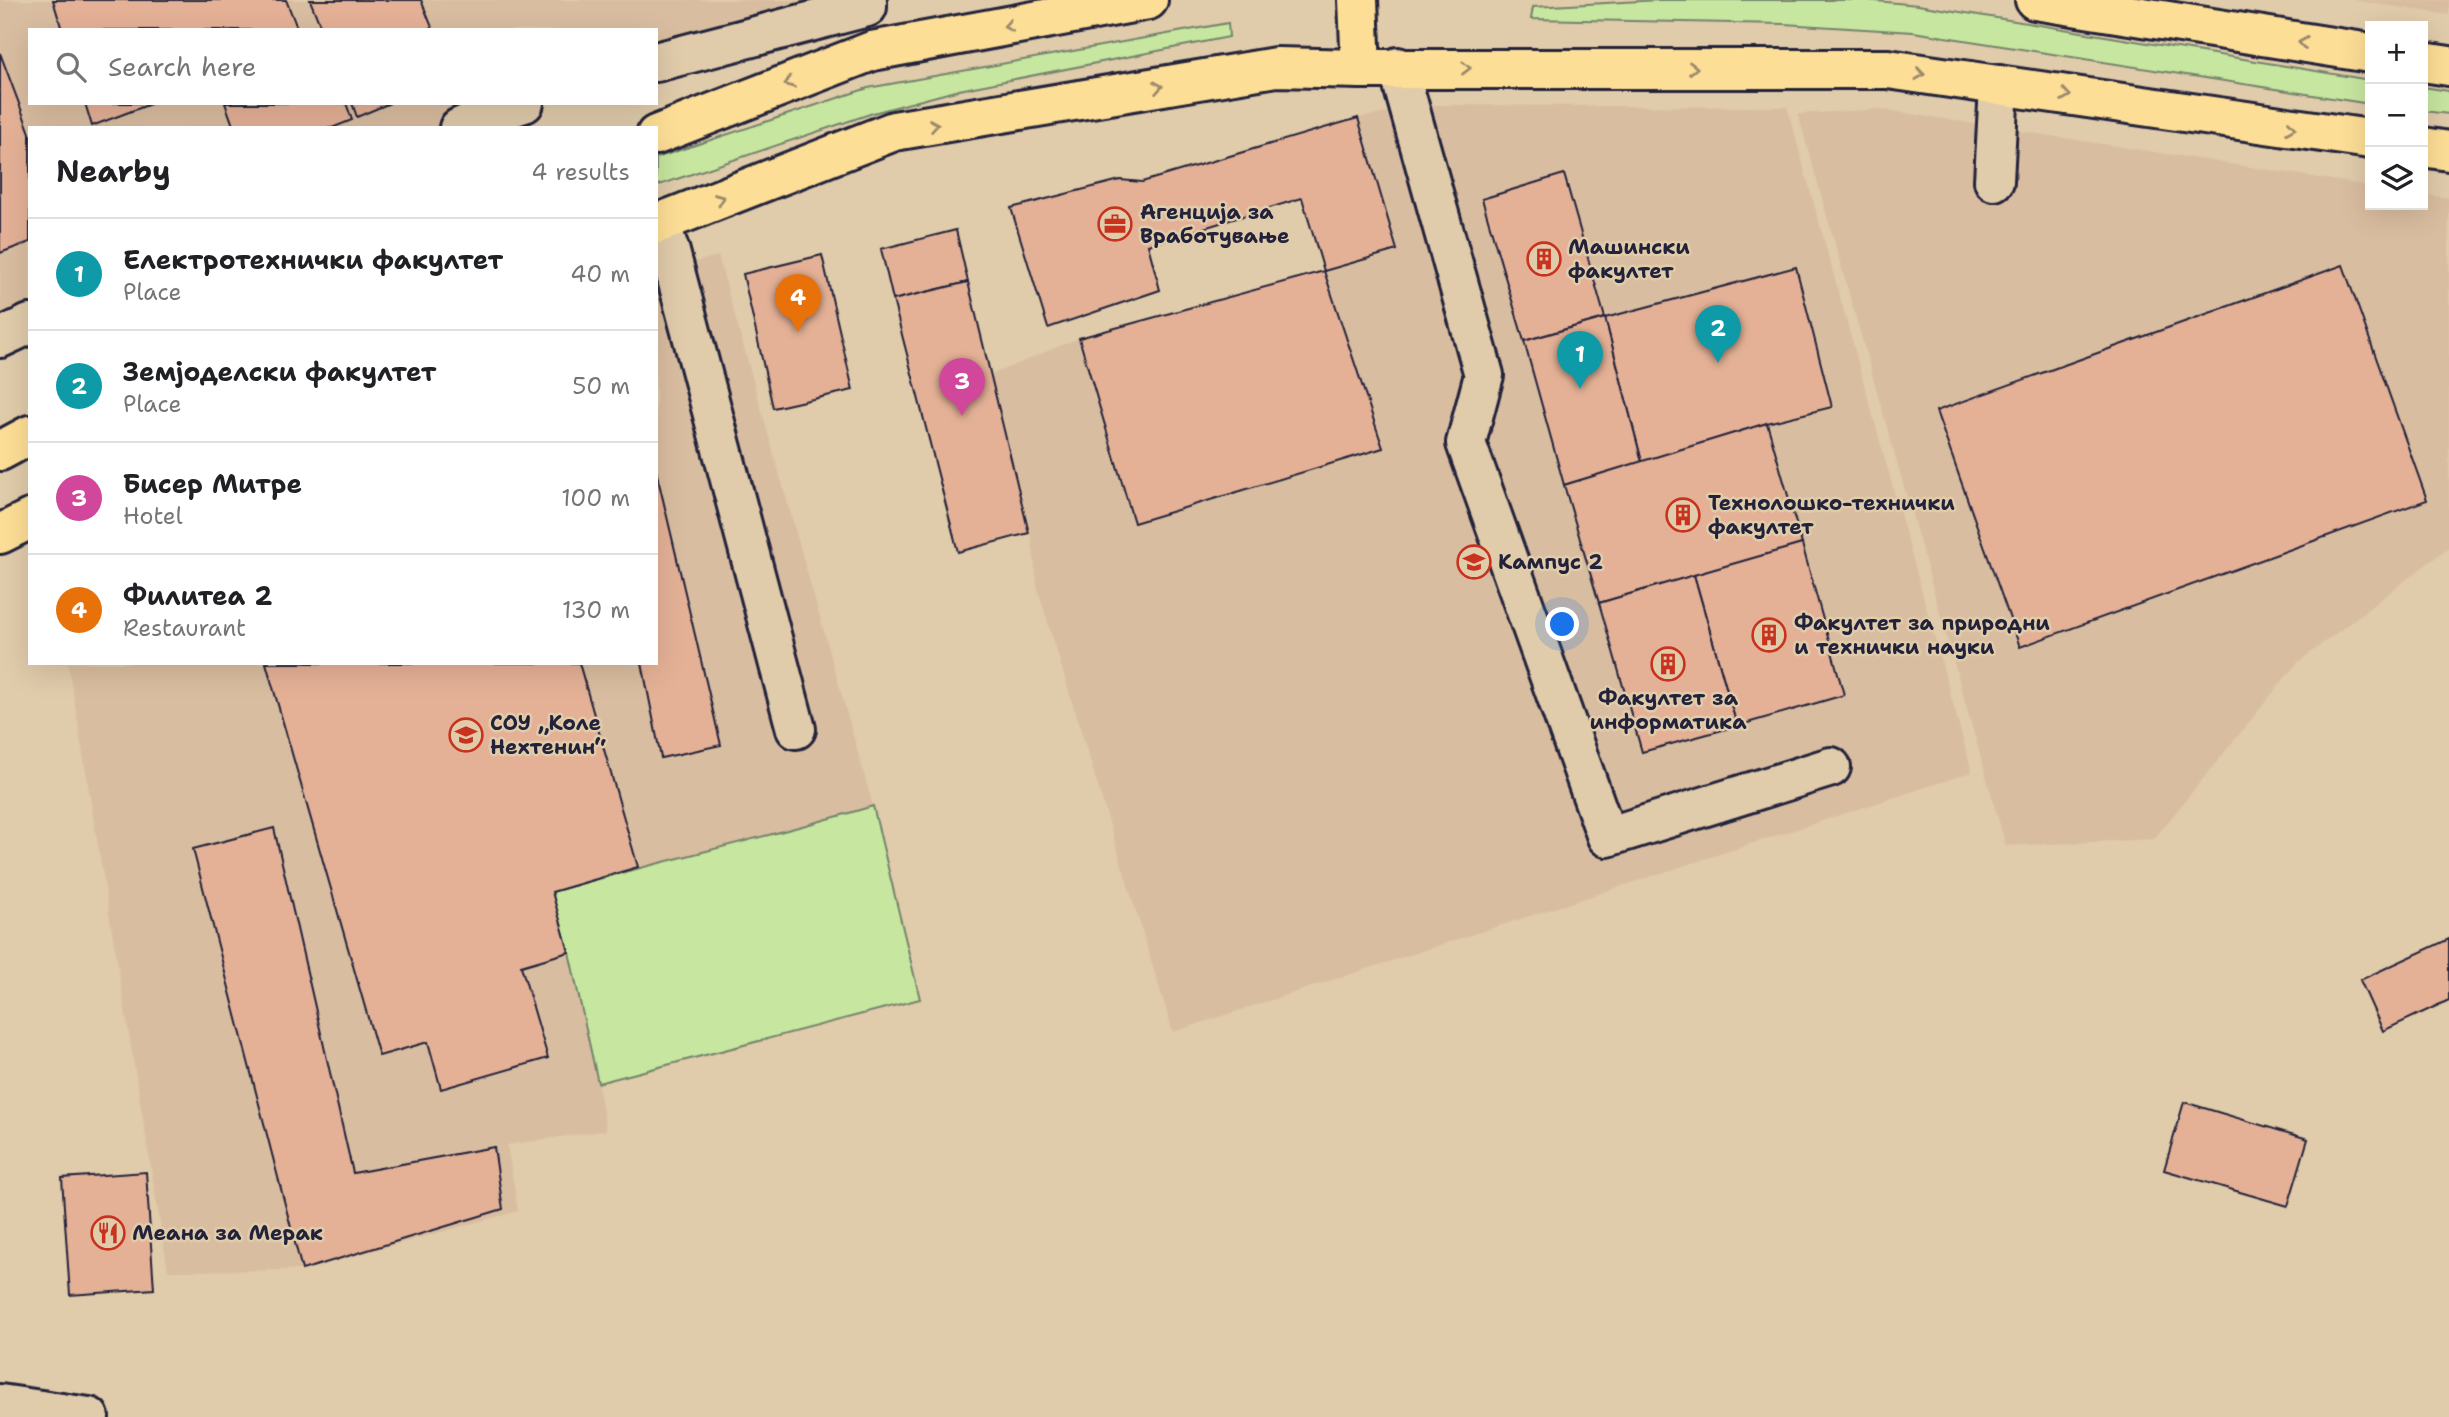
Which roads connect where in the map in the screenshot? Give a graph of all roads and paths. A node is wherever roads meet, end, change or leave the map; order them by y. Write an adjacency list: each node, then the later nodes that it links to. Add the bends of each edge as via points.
1 (867, 0): 6 (street, via 867,7)
2 (1148, 0): 13 (main road, one-way to 13, via 872,51)
3 (1359, 0): 9 (main road)
4 (2035, 0): 5 (main road, one-way to 4)
5 (2365, 52)
6 (658, 61)
7 (2428, 63): 8 (main road)
8 (2449, 66)
9 (1379, 68): 10 (main road, one-way to 10, via 1888,69); 18 (main road, one-way to 9, via 894,131 1276,67); 26 (street, via 1484,375 1466,443 1607,837)
10 (1999, 85): 14 (main road, one-way to 14); 17 (street)
11 (518, 105): 12 (street)
12 (463, 126)
13 (658, 134)
14 (2365, 138)
15 (2428, 148): 16 (main road)
16 (2449, 151)
17 (1993, 181)
18 (658, 223): 25 (street, via 670,252)
19 (28, 325): 20 (street)
20 (0, 338)
21 (28, 436): 22 (main road)
22 (0, 452)
23 (28, 520): 24 (main road)
24 (0, 534)
25 (796, 729)
26 (1831, 767)
27 (0, 1404): 28 (street)
28 (89, 1417)

